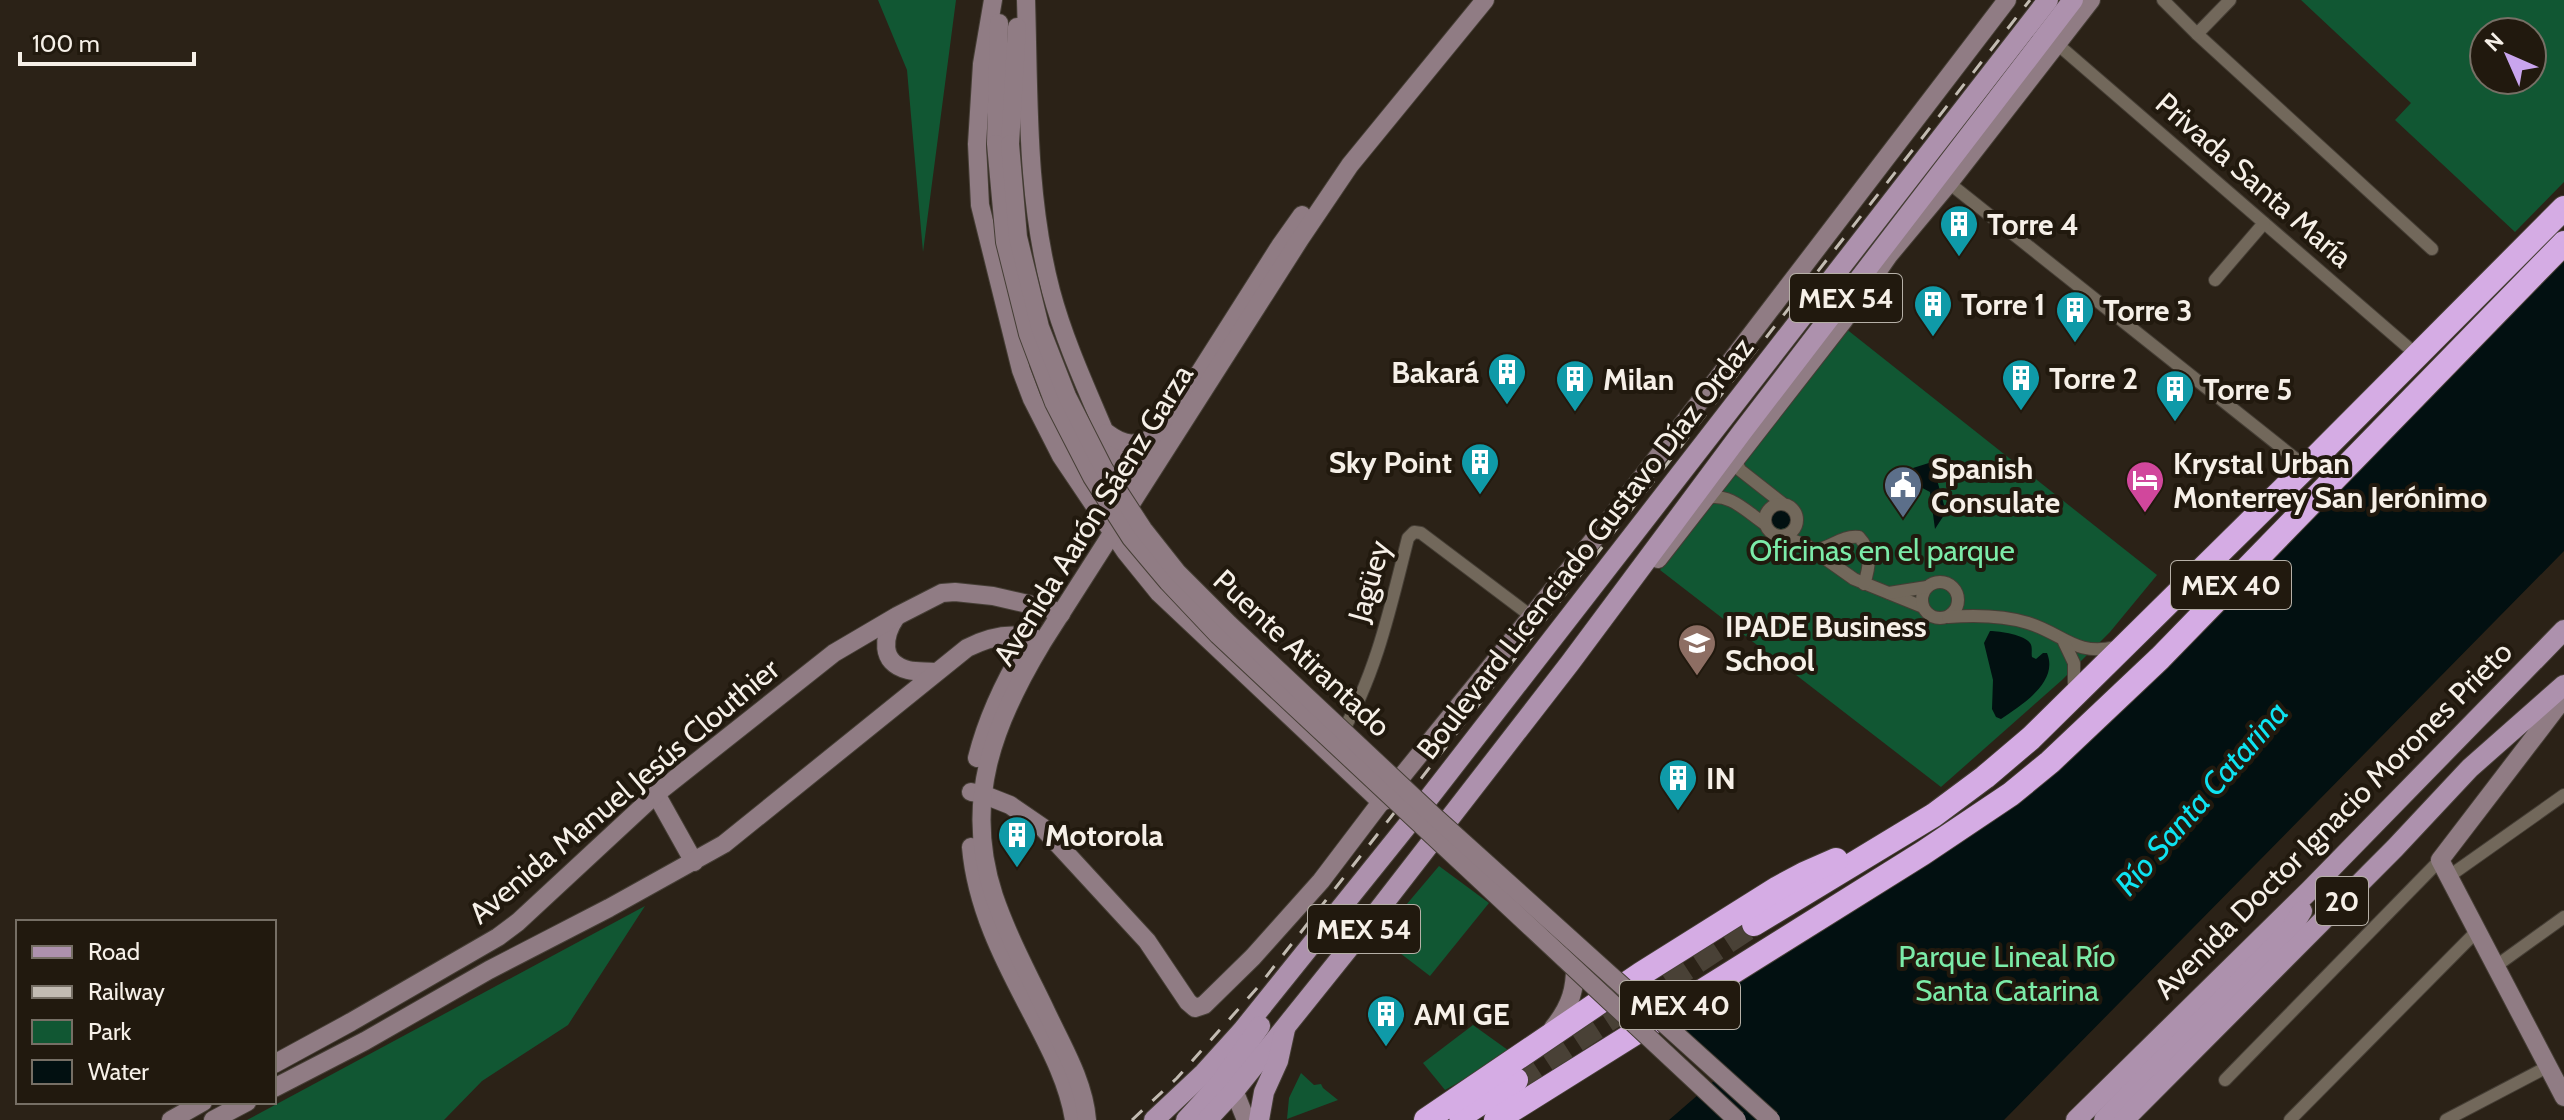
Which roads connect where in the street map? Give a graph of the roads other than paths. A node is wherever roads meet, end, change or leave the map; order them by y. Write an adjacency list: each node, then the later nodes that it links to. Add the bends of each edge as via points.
1 (993, 0): 23 (main road, via 982,64 977,176)
2 (1000, 0): 14 (main road)
3 (1023, 0): 14 (main road); 21 (main road, via 1035,214)
4 (1472, 0): 25 (main road, Avenida Aarón Sáenz Garza, via 1358,138 1288,234)
5 (1485, 0): 28 (main road, Avenida Aarón Sáenz Garza, via 1350,165)
6 (2007, 0): 47 (main road)
7 (2048, 0): 34 (main road, Boulevard Licenciado Gustavo Díaz Ordaz / MEX 54)
8 (2073, 0): 42 (main road, Boulevard Licenciado Gustavo Díaz Ordaz / MEX 54)
9 (2091, 0): 13 (main road, Boulevard Licenciado Gustavo Díaz Ordaz)
10 (2163, 0): 12 (street)
11 (2230, 0): 12 (street)
12 (2197, 34): 19 (street)
13 (2056, 43): 15 (main road, Boulevard Licenciado Gustavo Díaz Ordaz); 17 (street, Privada Santa María)
14 (1003, 144): 104 (main road, Puente Atirantado, bridge, via 1005,242 1028,334 1054,403 1131,538 1218,635); 105 (main road, Puente Atirantado, bridge, via 1040,327 1067,396 1143,529 1229,624)
15 (1949, 183): 26 (main road, Boulevard Licenciado Gustavo Díaz Ordaz); 27 (street)
16 (2564, 208): 22 (highway, MEX 40)
17 (2264, 223): 20 (street); 22 (street, Privada Santa María)
18 (2564, 243): 69 (highway, MEX 40, via 2160,658 2050,762 2011,794)
19 (2432, 249)
20 (2215, 280)
21 (1069, 349): 23 (main road, via 1047,346); 24 (main road)
22 (2418, 356): 27 (highway, MEX 40)
23 (1021, 370): 33 (main road, via 1061,456)
24 (1107, 433): 25 (main road, via 1129,445); 28 (main road)
25 (1161, 435): 28 (main road, Avenida Aarón Sáenz Garza)
26 (1736, 461): 29 (main road, Boulevard Licenciado Gustavo Díaz Ordaz); 30 (street)
27 (2306, 467): 52 (highway, MEX 40)
28 (1129, 494): 33 (main road, Avenida Aarón Sáenz Garza); 57 (main road, via 1173,578)
29 (1707, 498): 32 (street, via 1727,498); 42 (main road, Boulevard Licenciado Gustavo Díaz Ordaz, via 1649,571)
30 (1782, 503): 31 (street, via 1796,511); 32 (street, via 1769,509)
31 (1798, 522): 35 (street); 36 (street)
32 (1765, 524): 35 (street)
33 (1110, 526): 37 (main road, Avenida Aarón Sáenz Garza); 38 (main road); 44 (main road, Avenida Aarón Sáenz Garza)
34 (1634, 535): 42 (main road, via 1634,552 1612,584); 63 (main road, Boulevard Licenciado Gustavo Díaz Ordaz / MEX 54)
35 (1783, 537): 36 (street)
36 (1810, 548): 39 (street); 39 (street, via 1859,537 1869,558)
37 (1102, 550): 38 (main road); 44 (main road, Avenida Aarón Sáenz Garza)
38 (1125, 551): 62 (main road, via 1159,593)
39 (1864, 584): 40 (street)
40 (1889, 593): 43 (street); 43 (street)
41 (1957, 593): 43 (street, via 1942,582); 45 (street); 48 (street, via 1956,610)
42 (1619, 597): 64 (main road, Boulevard Licenciado Gustavo Díaz Ordaz / MEX 54)
43 (1922, 598): 48 (street, via 1934,618)
44 (1056, 611): 46 (main road, Avenida Manuel Jesús Clouthier, via 955,592 942,593); 50 (main road, Avenida Aarón Sáenz Garza)
45 (1983, 614): 48 (street); 51 (street, via 2029,623)
46 (897, 616): 53 (main road, via 885,636 888,654 909,670); 60 (main road, Avenida Manuel Jesús Clouthier, via 834,653)
47 (1531, 616): 57 (street, Jagüey, via 1421,533 1410,534 1369,676); 58 (main road)
48 (1948, 617)
49 (2564, 630): 70 (main road, Avenida Doctor Ignacio Morones Prieto / 20)
50 (1036, 640): 53 (main road, Avenida Manuel Jesús Clouthier, via 1012,635 987,638); 59 (main road, Avenida Aarón Sáenz Garza)
51 (2064, 642): 52 (street, via 2103,651); 55 (street, via 2074,663)
52 (2126, 644): 55 (highway, MEX 40)
53 (935, 672): 67 (main road, Avenida Manuel Jesús Clouthier, via 806,780)
54 (2564, 685): 108 (main road, Avenida Doctor Ignacio Morones Prieto / 20, via 2470,768)
55 (2073, 698): 65 (highway, MEX 40, via 1968,791)
56 (2564, 698): 66 (main road)
57 (1339, 737): 58 (main road)
58 (1397, 791): 62 (main road); 63 (main road)
59 (976, 793): 62 (main road, via 1010,805 1042,827 1147,941 1188,1002 1199,1008 1286,921); 93 (main road, Avenida Aarón Sáenz Garza, via 970,837 981,902 1067,1089); 94 (main road, Avenida Aarón Sáenz Garza, via 993,894 1067,1057)
60 (656, 794): 67 (main road); 82 (main road, Avenida Manuel Jesús Clouthier, via 498,937)
61 (2564, 795): 68 (street)
62 (1381, 802)
63 (1418, 812): 64 (main road); 87 (main road, Boulevard Licenciado Gustavo Díaz Ordaz / MEX 54, via 1278,986)
64 (1439, 831): 74 (main road); 79 (main road, Boulevard Licenciado Gustavo Díaz Ordaz / MEX 54)
65 (1892, 841): 72 (highway, MEX 40); 76 (highway, via 1804,874)
66 (2440, 860): 68 (main road); 85 (street)
67 (694, 862): 86 (main road, Avenida Manuel Jesús Clouthier)
68 (2448, 877): 73 (main road)
69 (1865, 889): 78 (highway, via 1817,905); 81 (highway, MEX 40)
70 (2310, 890): 106 (main road, Avenida Doctor Ignacio Morones Prieto / 20); 107 (main road, via 2291,929)
71 (2564, 917): 75 (street)
72 (1754, 924)
73 (2477, 931): 75 (main road); 109 (street)
74 (1575, 957): 77 (main road); 80 (main road, via 1574,995)
75 (2496, 966): 83 (main road)
76 (1641, 974): 77 (highway); 78 (highway, via 1636,993)
77 (1613, 992): 78 (highway, via 1629,1003); 80 (highway); 101 (highway, via 1615,1020 1610,1032)
78 (1652, 1006)
79 (1286, 1023): 87 (main road, Boulevard Licenciado Gustavo Díaz Ordaz / MEX 54); 98 (main road)
80 (1545, 1038): 99 (highway)
81 (1605, 1052): 102 (highway, MEX 40); 103 (highway, via 1582,1078)
82 (276, 1063)
83 (2549, 1066): 88 (main road); 110 (street)
84 (1516, 1080): 100 (highway)
85 (2225, 1080)
86 (276, 1087)
87 (1218, 1092): 95 (main road, Boulevard Licenciado Gustavo Díaz Ordaz / MEX 54); 96 (main road); 97 (main road)
88 (2564, 1097)
89 (199, 1104): 91 (main road)
90 (243, 1104): 92 (main road)
91 (171, 1120)
92 (213, 1120)
93 (1074, 1120)
94 (1087, 1120)
95 (1154, 1120)
96 (1186, 1120)
97 (1246, 1120)
98 (1259, 1120)
99 (1426, 1120)
100 (1455, 1120)
101 (1486, 1120)
102 (1496, 1120)
103 (1523, 1120)
104 (1737, 1120)
105 (1771, 1120)
106 (2076, 1120)
107 (2104, 1120)
108 (2124, 1120)
109 (2290, 1120)
110 (2446, 1120)

